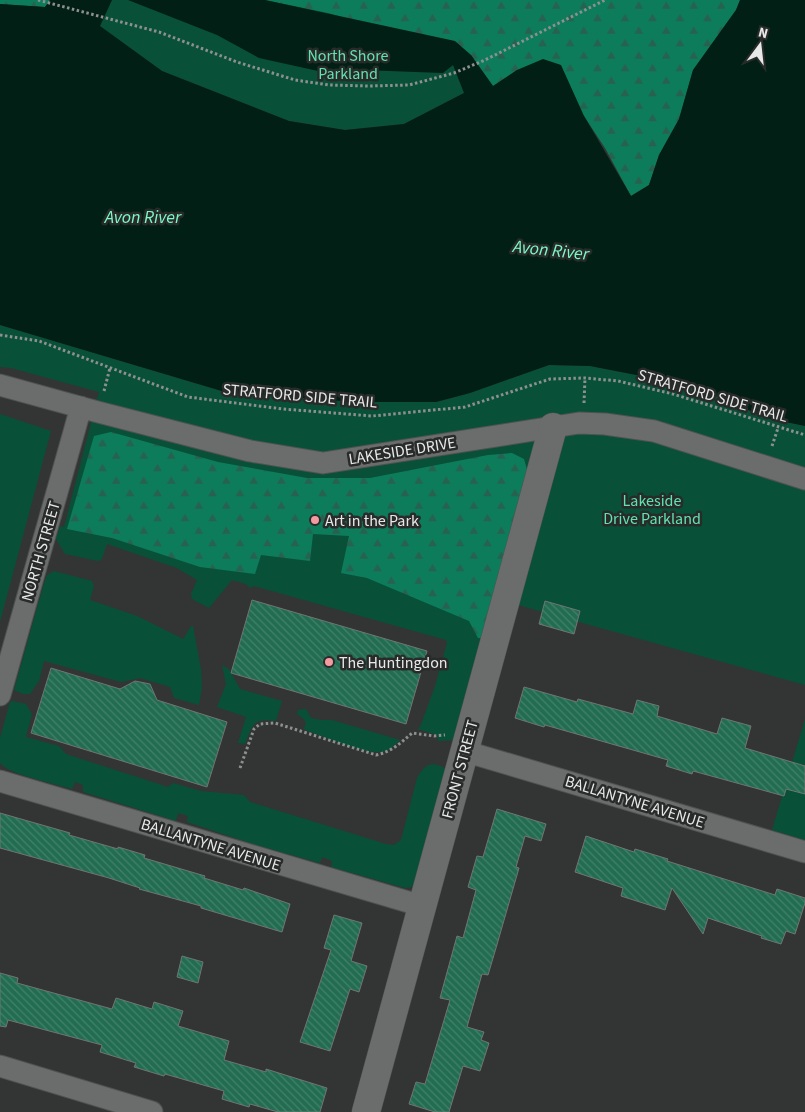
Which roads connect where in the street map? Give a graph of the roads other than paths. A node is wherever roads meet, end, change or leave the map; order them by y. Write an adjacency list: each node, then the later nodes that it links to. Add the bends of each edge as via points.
1 (0, 385): 2 (street, LAKESIDE DRIVE)
2 (81, 407): 3 (street, LAKESIDE DRIVE, via 250,451 323,463); 5 (street, NORTH STREET)
3 (553, 427): 4 (street, LAKESIDE DRIVE, via 605,424 654,431); 6 (street, FRONT STREET)
4 (805, 479)
5 (0, 695)
6 (467, 742): 8 (street, BALLANTYNE AVENUE); 9 (street, FRONT STREET)
7 (0, 781): 9 (street, BALLANTYNE AVENUE)
8 (805, 852)
9 (422, 906): 12 (street, FRONT STREET)
10 (0, 1066): 11 (street)
11 (152, 1112)
12 (366, 1112)

